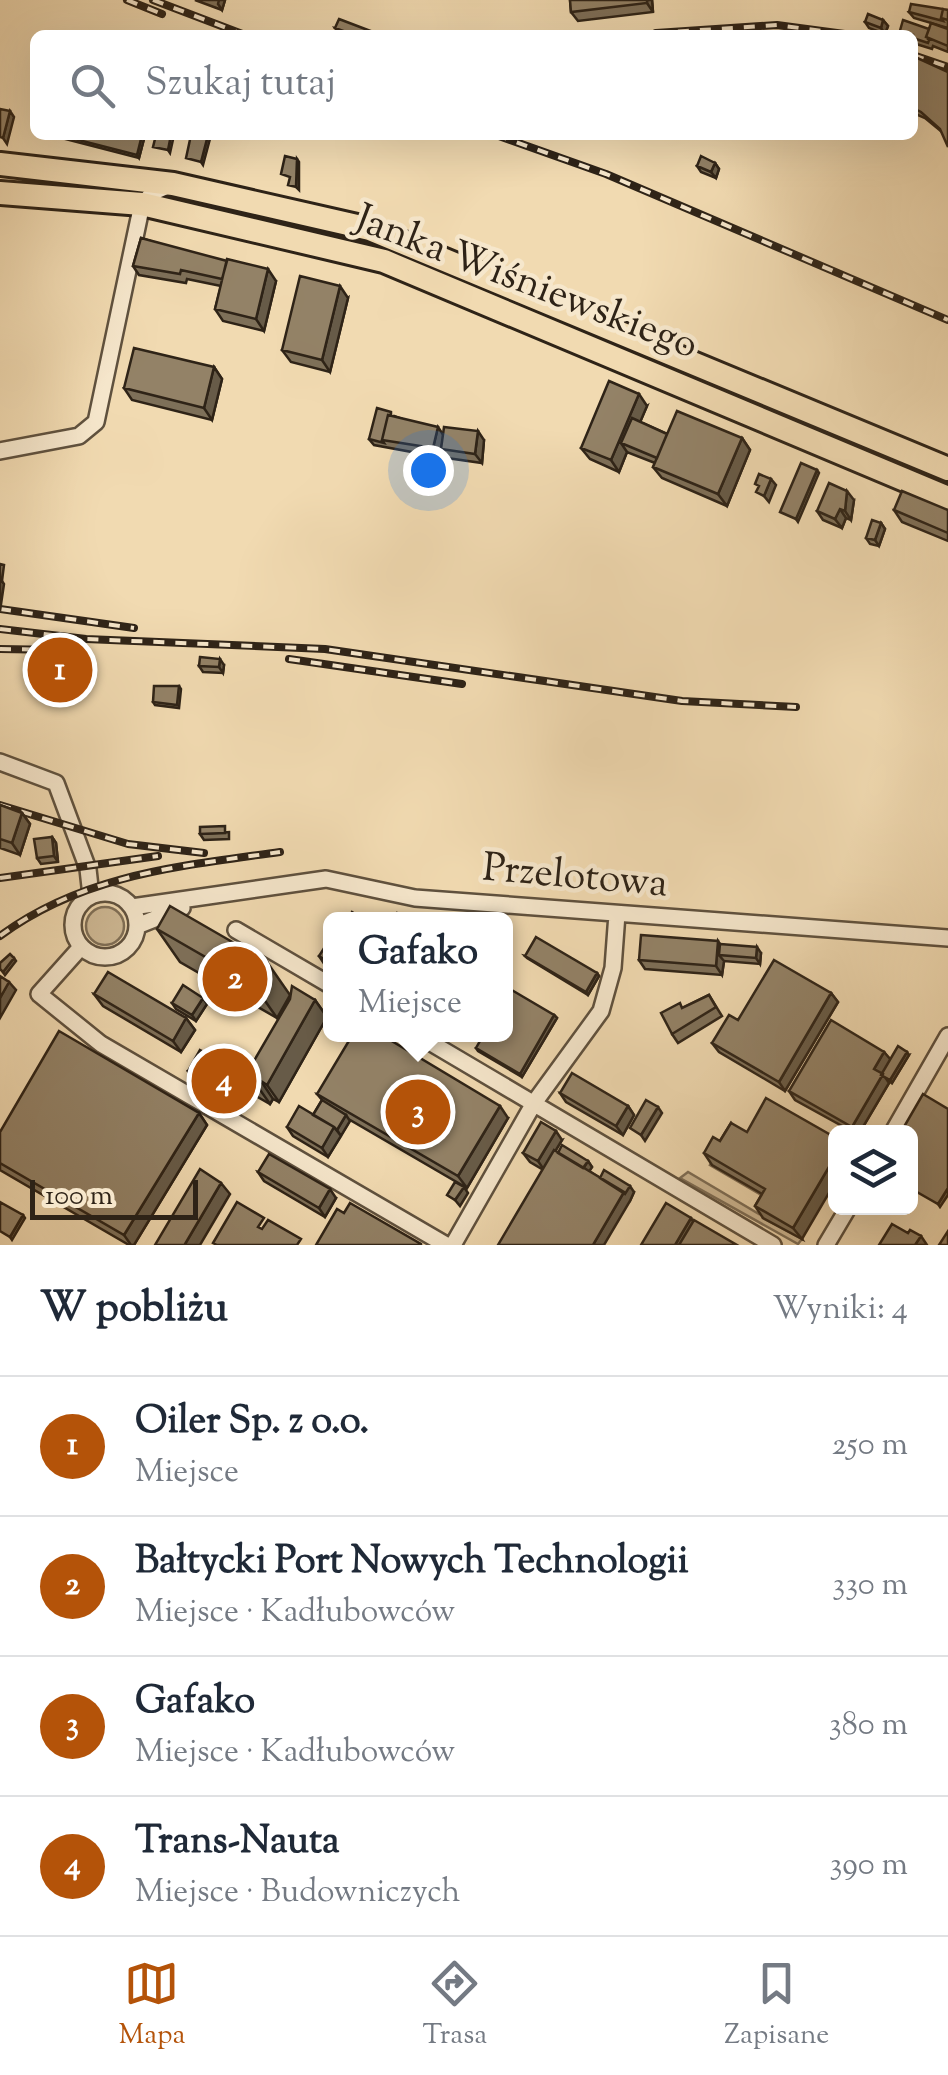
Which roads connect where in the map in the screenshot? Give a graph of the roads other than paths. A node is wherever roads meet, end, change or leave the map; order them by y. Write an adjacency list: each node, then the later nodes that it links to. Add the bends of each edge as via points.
1 (0, 164): 2 (highway, Janka Wiśniewskiego)
2 (117, 177): 3 (highway, Janka Wiśniewskiego); 5 (street)
3 (174, 184): 5 (street); 7 (highway, Janka Wiśniewskiego, via 412,243)
4 (0, 193): 5 (highway, Janka Wiśniewskiego)
5 (142, 204): 6 (street, via 96,422 79,436); 8 (highway, Janka Wiśniewskiego, via 400,267)
6 (0, 451)
7 (948, 470)
8 (948, 498)
9 (0, 762): 10 (street, via 56,783)
10 (98, 894): 12 (street); 17 (street, via 74,916 73,932)
11 (200, 900): 12 (street, Przelotowa); 13 (street, Przelotowa, via 326,879 415,898); 14 (street, Przelotowa)
12 (132, 907): 14 (street)
13 (617, 914): 16 (street, Przelotowa); 21 (street, via 614,968 601,1011)
14 (137, 926): 17 (street, via 123,951)
15 (236, 930): 18 (street)
16 (948, 938)
17 (88, 951): 24 (street, via 44,989 101,1044)
18 (323, 981)
19 (948, 1036): 22 (street)
20 (429, 1042): 21 (street)
21 (534, 1104): 24 (street); 25 (street)
22 (897, 1125)
23 (844, 1215): 26 (street)
24 (450, 1245)
25 (773, 1245)
26 (826, 1245)

